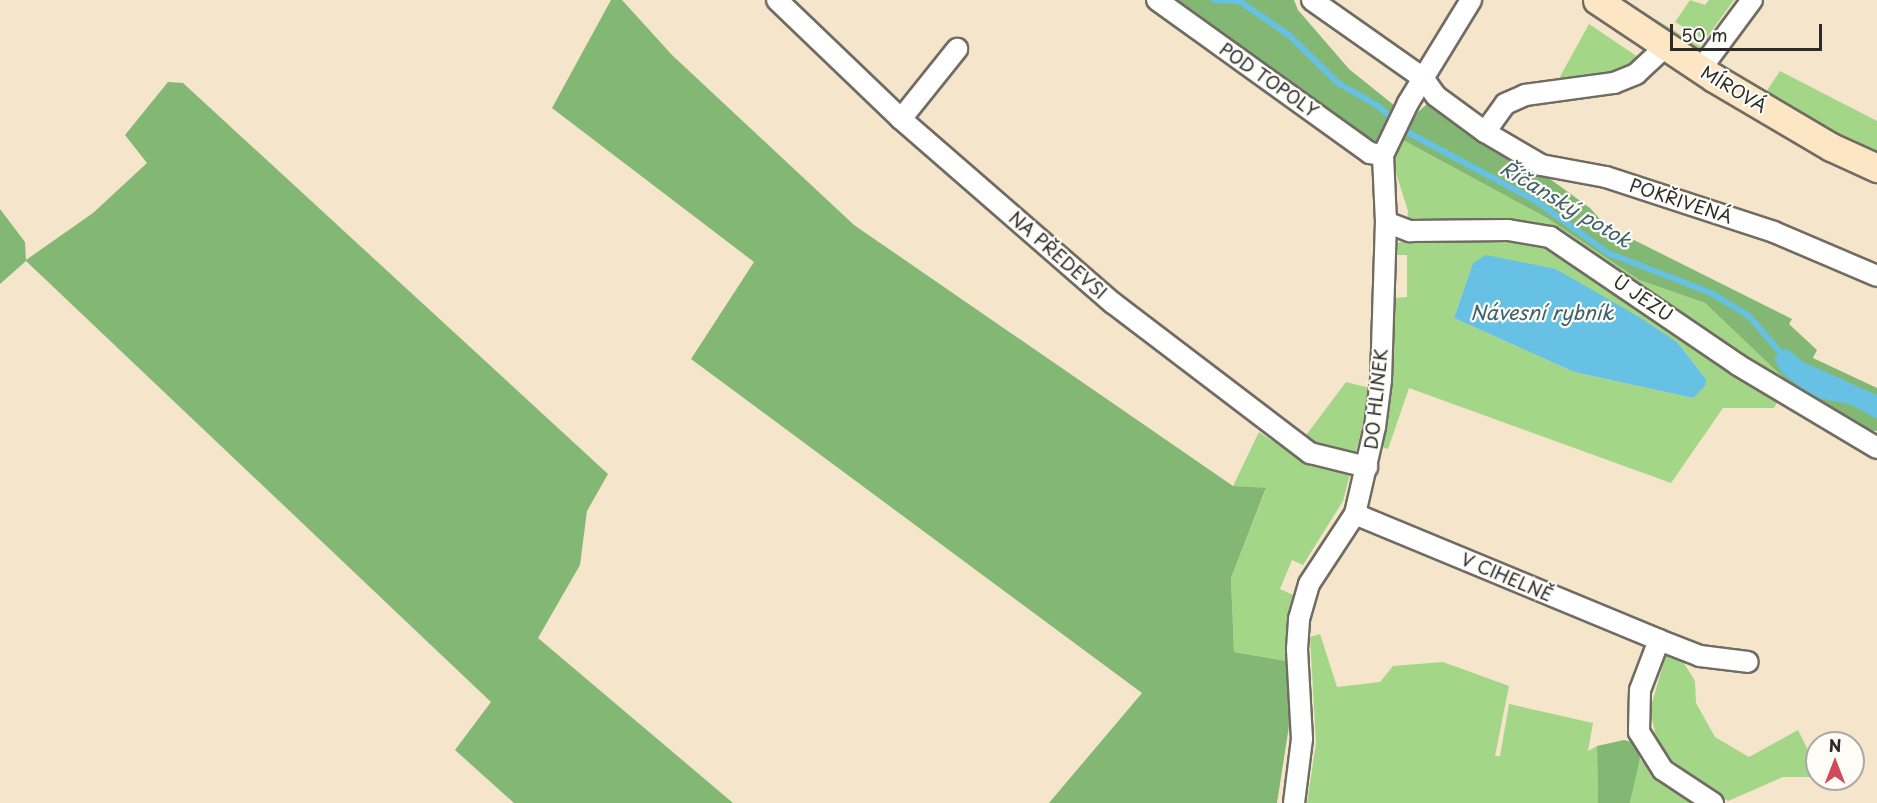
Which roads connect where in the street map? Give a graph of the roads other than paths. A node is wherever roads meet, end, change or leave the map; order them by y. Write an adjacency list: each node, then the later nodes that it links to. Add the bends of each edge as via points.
1 (777, 0): 11 (street, NA PŘEDEVSI)
2 (1156, 0): 13 (street, POD TOPOLY, via 1370,153)
3 (1312, 0): 10 (street, POKŘIVENÁ)
4 (1471, 0): 10 (street)
5 (1597, 0): 7 (street, MÍROVÁ)
6 (1752, 0): 9 (street)
7 (1665, 47): 9 (street, MÍROVÁ); 12 (street, via 1636,74 1614,83 1525,95 1505,104)
8 (957, 50): 11 (street)
9 (1700, 70): 14 (street, MÍROVÁ, via 1831,147)
10 (1423, 78): 12 (street, POKŘIVENÁ, via 1436,96); 13 (street)
11 (901, 119): 18 (street, NA PŘEDEVSI, via 1113,303 1269,425 1310,453)
12 (1485, 132): 16 (street, POKŘIVENÁ, via 1541,165 1606,177 1763,229)
13 (1385, 146): 15 (street, DO HLINEK)
14 (1877, 168)
15 (1386, 222): 17 (street, U JEZU, via 1410,231 1508,230 1550,237 1738,364); 18 (street, DO HLINEK, via 1381,380)
16 (1877, 276)
17 (1877, 448)
18 (1367, 467): 19 (street, DO HLINEK)
19 (1355, 514): 20 (street, V CIHELNĚ); 22 (street, DO HLINEK, via 1309,584 1299,619 1296,649 1302,739)
20 (1659, 640): 21 (street, V CIHELNĚ, via 1700,656); 23 (street, via 1640,690 1639,732 1664,770)
21 (1748, 662)
22 (1294, 803)
23 (1713, 803)

